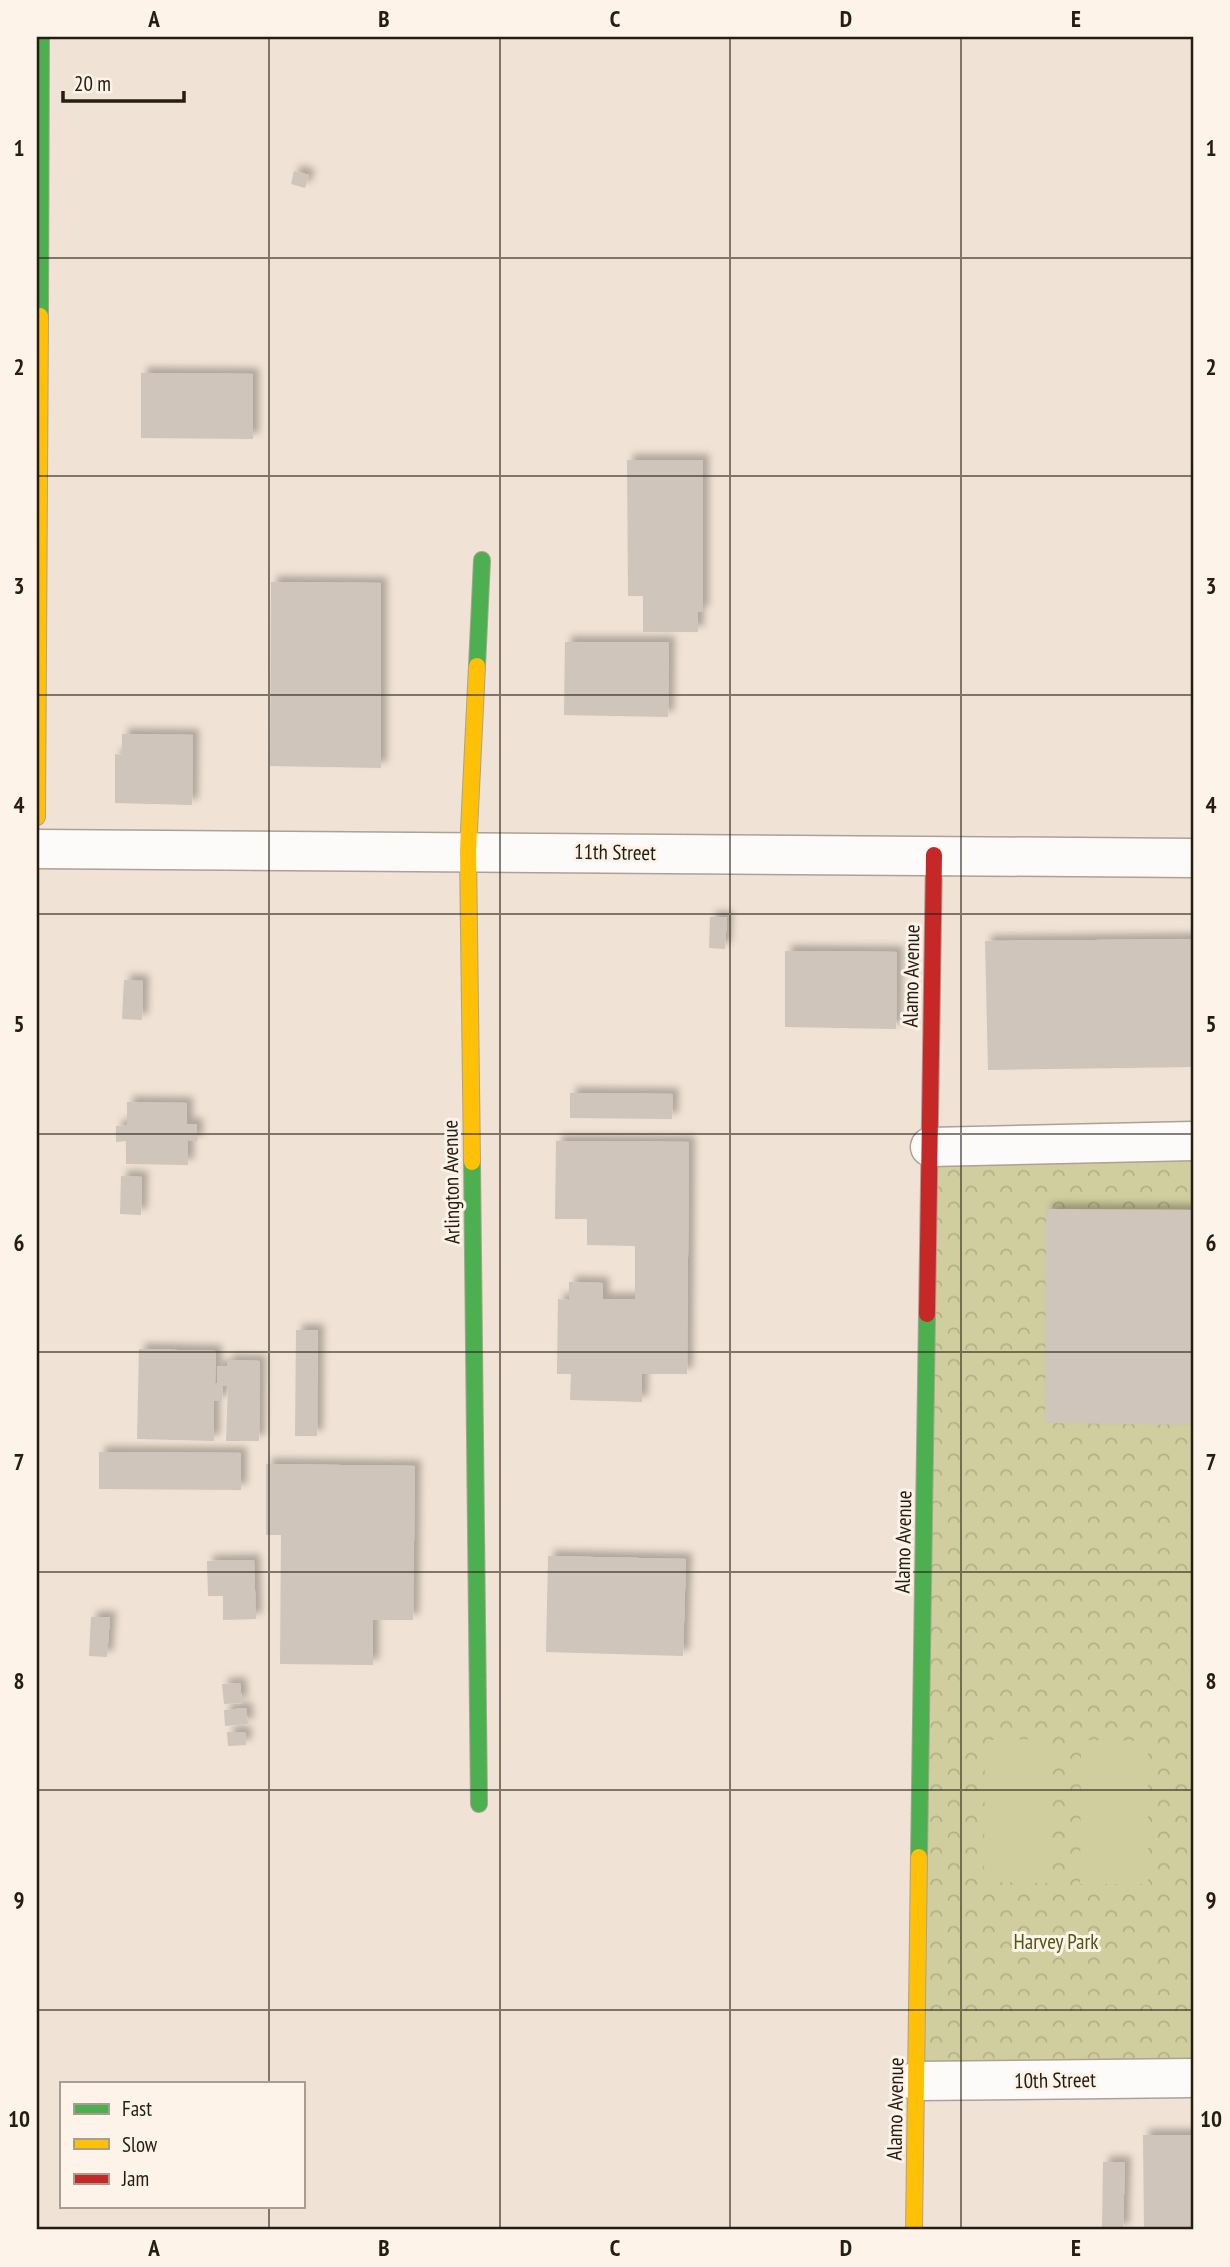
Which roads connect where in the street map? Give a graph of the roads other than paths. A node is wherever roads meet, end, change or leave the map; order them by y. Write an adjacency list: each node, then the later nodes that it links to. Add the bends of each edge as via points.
1 (41, 37): 3 (street)
2 (482, 559): 5 (street, Arlington Avenue)
3 (37, 817)
4 (37, 849): 5 (street, 11th Street)
5 (468, 851): 6 (street, 11th Street); 10 (street, Arlington Avenue)
6 (934, 855): 7 (street, 11th Street); 9 (street, Alamo Avenue)
7 (1193, 858)
8 (1193, 1141): 9 (street)
9 (930, 1147): 12 (street, Alamo Avenue)
10 (479, 1804)
11 (1193, 2078): 12 (street, 10th Street)
12 (916, 2081): 13 (street, Alamo Avenue)
13 (914, 2230)

